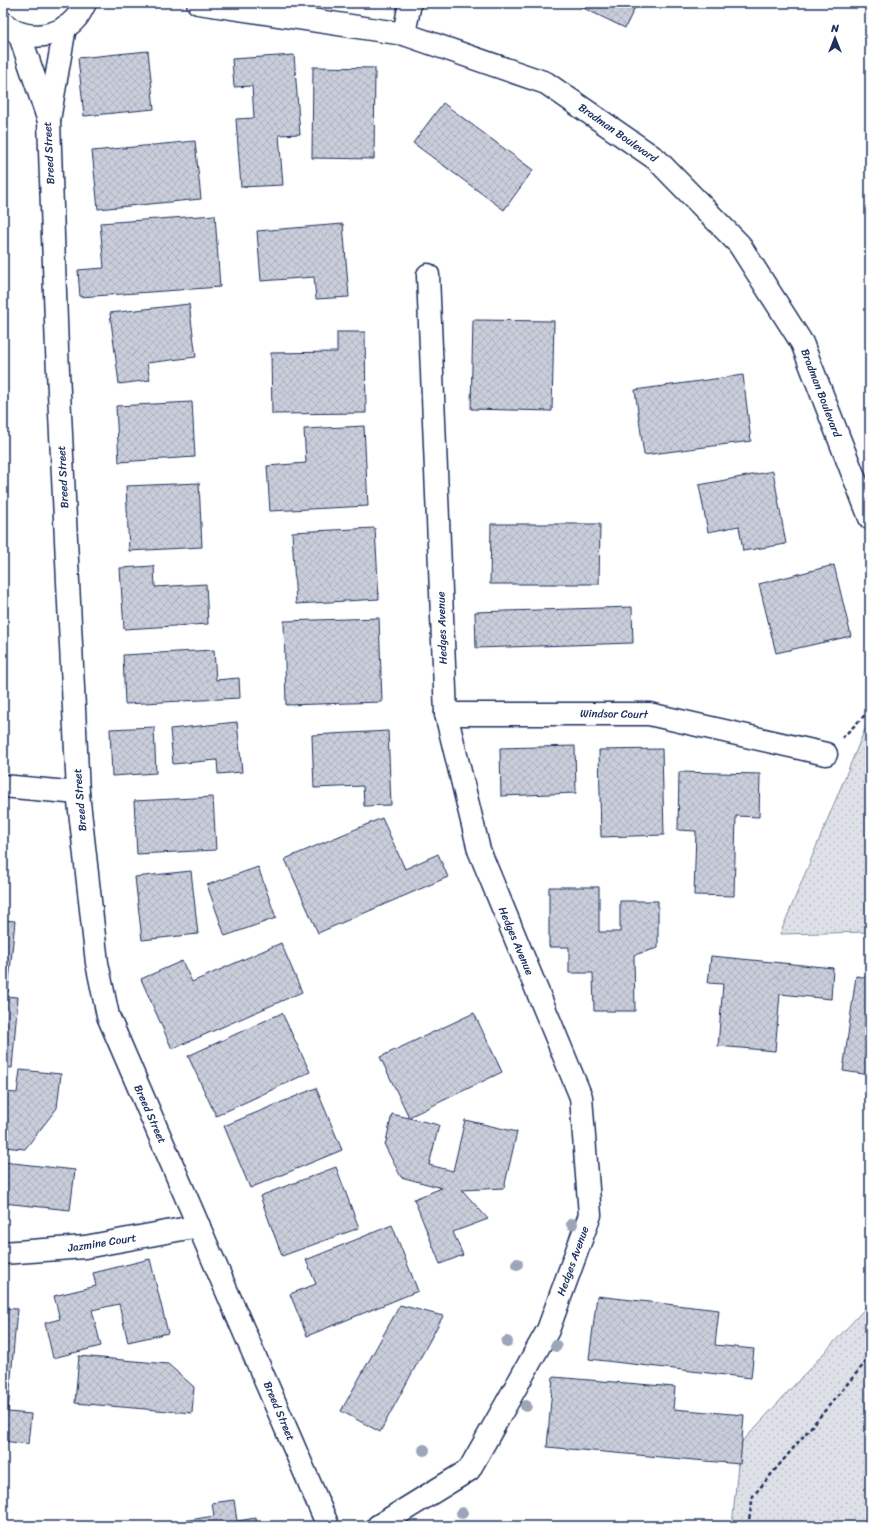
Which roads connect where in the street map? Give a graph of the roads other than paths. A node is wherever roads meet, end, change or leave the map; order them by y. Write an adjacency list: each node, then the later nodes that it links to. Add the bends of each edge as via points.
1 (85, 3): 4 (street, via 77,17)
2 (198, 3): 6 (street, Bradman Boulevard)
3 (410, 3): 6 (street)
4 (65, 27): 5 (street, via 51,34 35,36); 7 (street)
5 (11, 28): 7 (street, Breed Street)
6 (404, 34): 9 (street, Bradman Boulevard, via 546,83 656,159 739,244 802,343)
7 (49, 121): 13 (street, Breed Street)
8 (428, 275): 10 (street, Hedges Avenue)
9 (870, 518)
10 (446, 714): 11 (street, Windsor Court, via 649,714); 17 (street, Hedges Avenue, via 479,850 581,1097 590,1215 548,1330 469,1470)
11 (826, 754)
12 (3, 786): 13 (street)
13 (78, 793): 14 (street, Breed Street, via 97,963 108,1016)
14 (199, 1226): 15 (street, Jazmine Court, via 85,1247); 16 (street, Breed Street)
15 (3, 1253)
16 (328, 1526)
17 (378, 1526)

